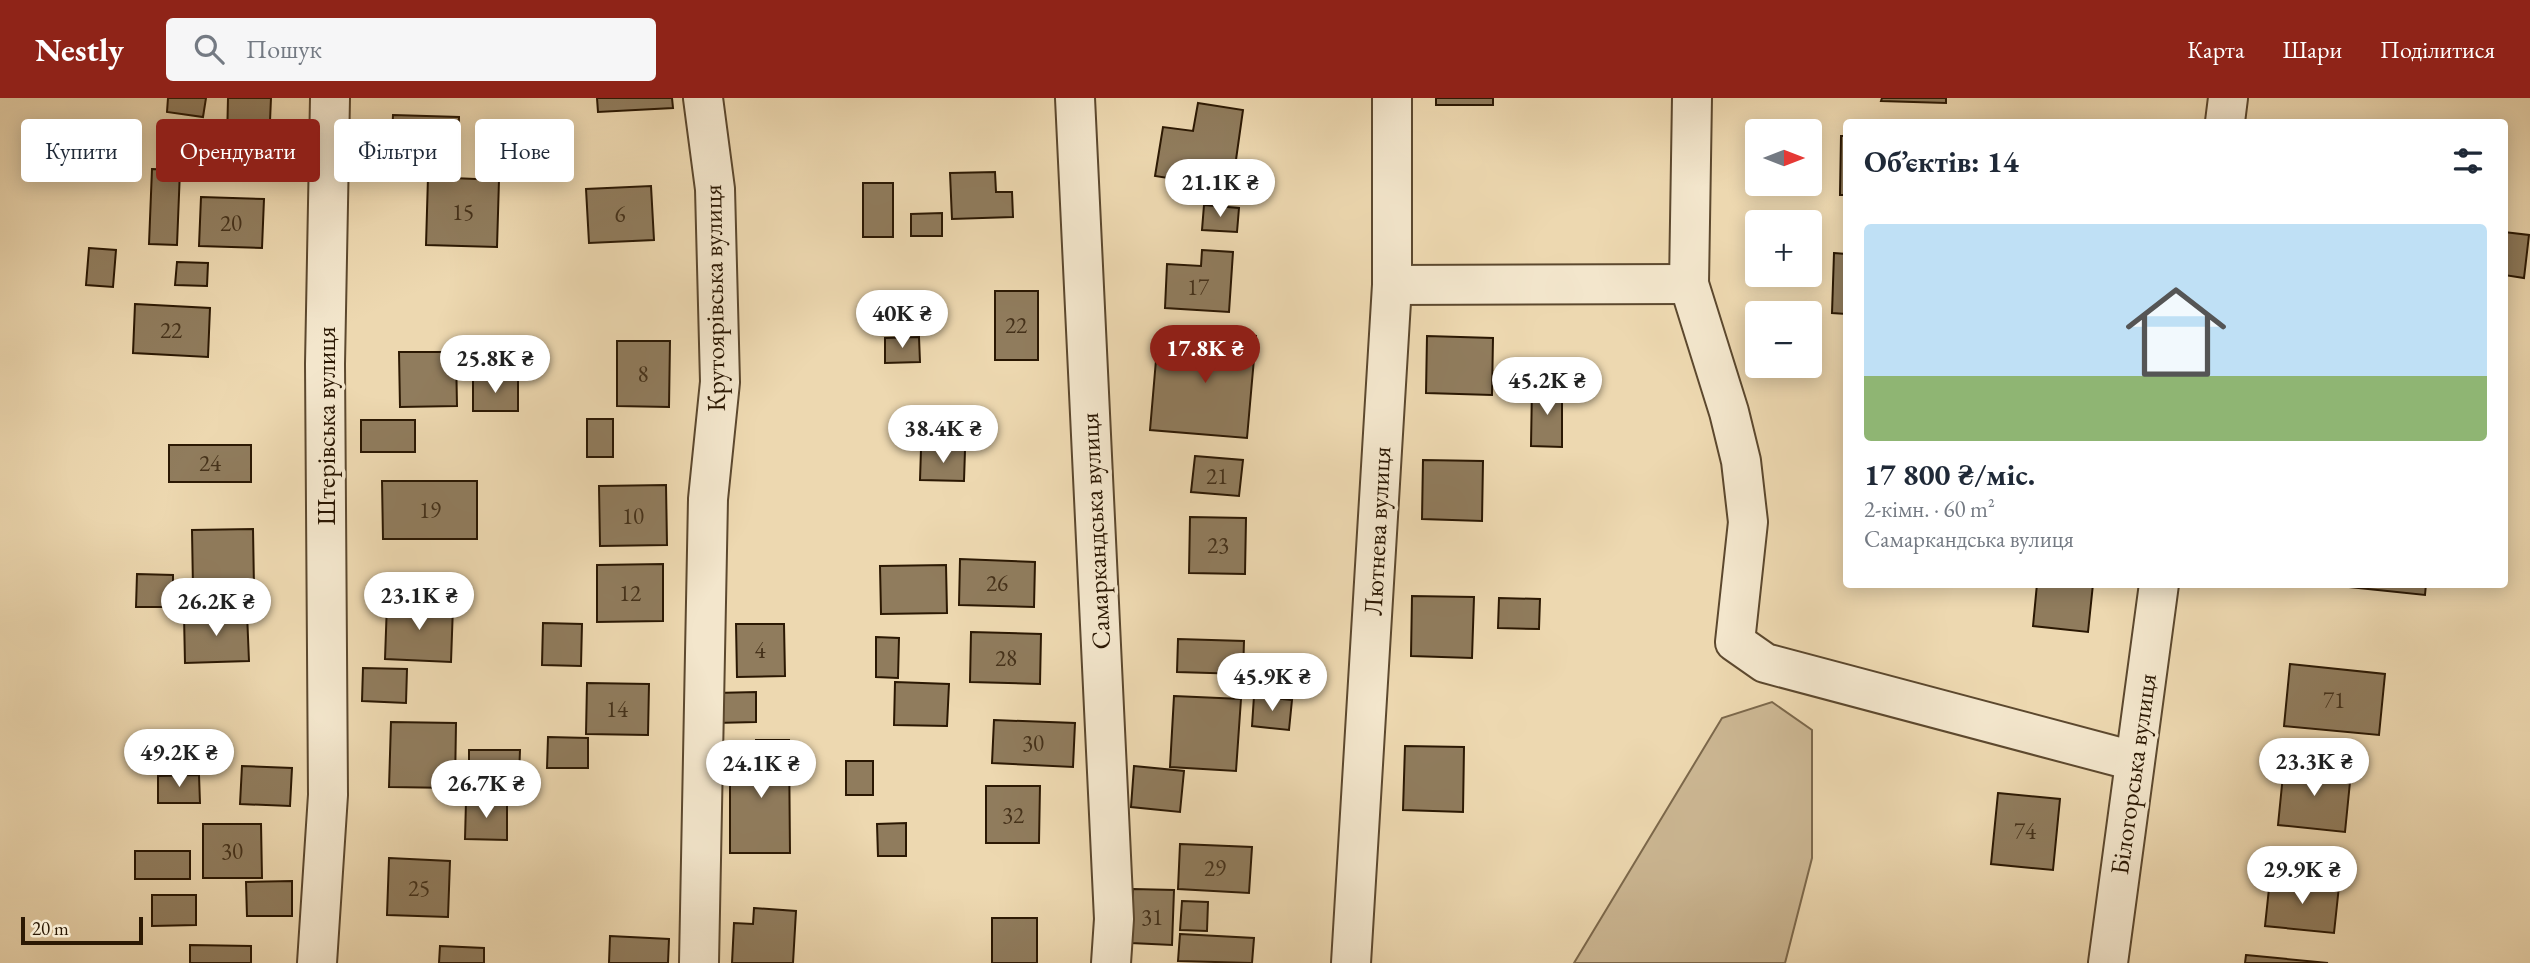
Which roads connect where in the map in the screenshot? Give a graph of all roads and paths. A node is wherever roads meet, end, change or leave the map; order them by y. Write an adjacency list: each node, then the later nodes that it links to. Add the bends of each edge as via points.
1 (330, 98): 12 (street, Штерівська вулиця, via 325,364 328,796)
2 (703, 98): 13 (street, Крутоярівська вулиця, via 715,189 720,382 708,499)
3 (1075, 98): 14 (street, Самаркандська вулиця, via 1114,919)
4 (1392, 98): 9 (street, Лютнева вулиця)
5 (1692, 98): 8 (street)
6 (2228, 98): 7 (street)
7 (2225, 119)
8 (1689, 284): 9 (street); 11 (street, via 1741,461 1748,522 1735,642 1765,663)
9 (1392, 285): 15 (street, Лютнева вулиця)
10 (2158, 588): 11 (street, Білогорська вулиця)
11 (2134, 761): 16 (street, Білогорська вулиця)
12 (317, 963)
13 (699, 963)
14 (1111, 963)
15 (1351, 963)
16 (2108, 963)

